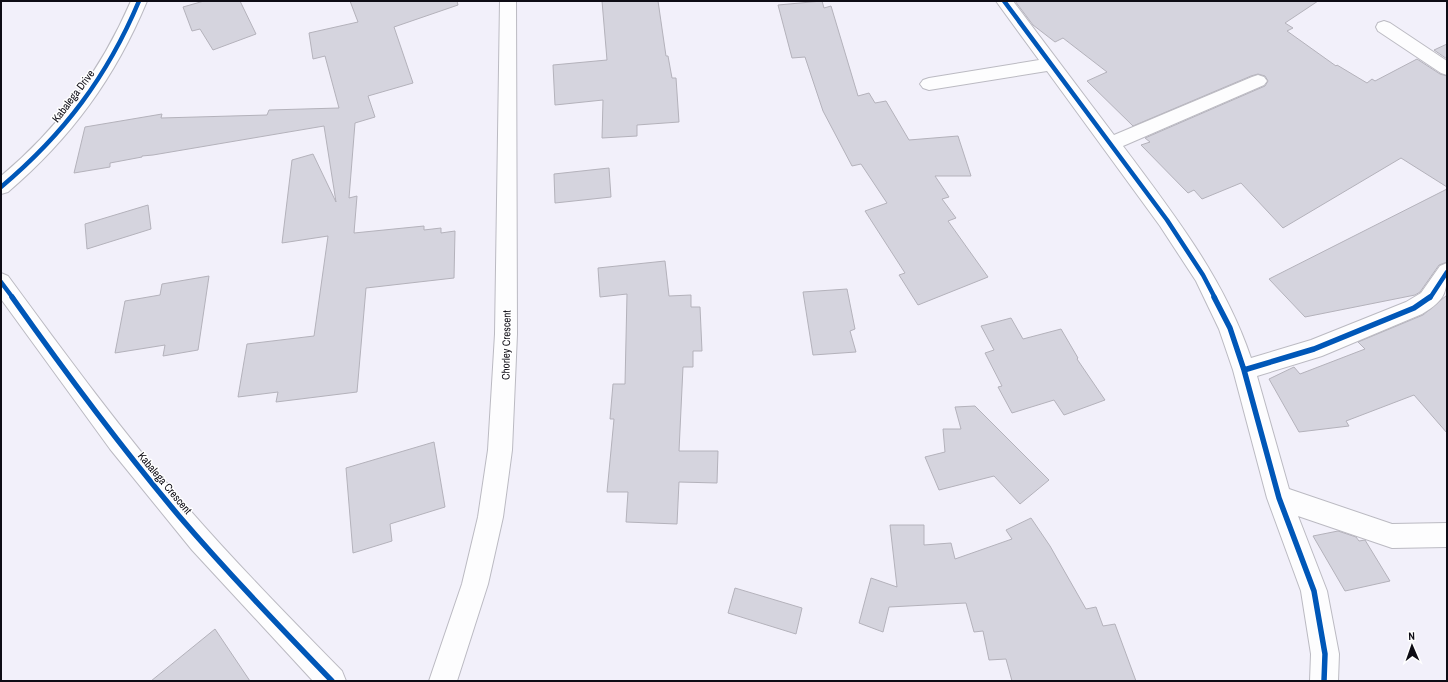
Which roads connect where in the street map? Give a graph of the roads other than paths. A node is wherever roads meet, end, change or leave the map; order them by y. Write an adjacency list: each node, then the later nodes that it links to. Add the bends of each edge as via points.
1 (139, 1): 10 (street, Kabalega Drive, via 128,30 114,55 75,113 45,146)
2 (508, 1): 17 (street, Chorley Crescent, via 506,362 503,417 488,534 471,604)
3 (1004, 1): 5 (street)
4 (1384, 26): 6 (street)
5 (1051, 64): 8 (street); 9 (street)
6 (1447, 69)
7 (1258, 81): 9 (street)
8 (929, 84)
9 (1110, 144): 13 (street, via 1168,220 1203,275 1230,328)
10 (1, 187)
11 (1447, 272): 13 (street, via 1429,299 1414,308 1314,349)
12 (1, 282): 16 (street, Kabalega Crescent, via 98,416 159,492 238,583)
13 (1244, 370): 14 (street)
14 (1279, 498): 15 (street, via 1392,536); 18 (street, via 1314,591 1325,654)
15 (1447, 535)
16 (332, 681)
17 (443, 681)
18 (1324, 681)

